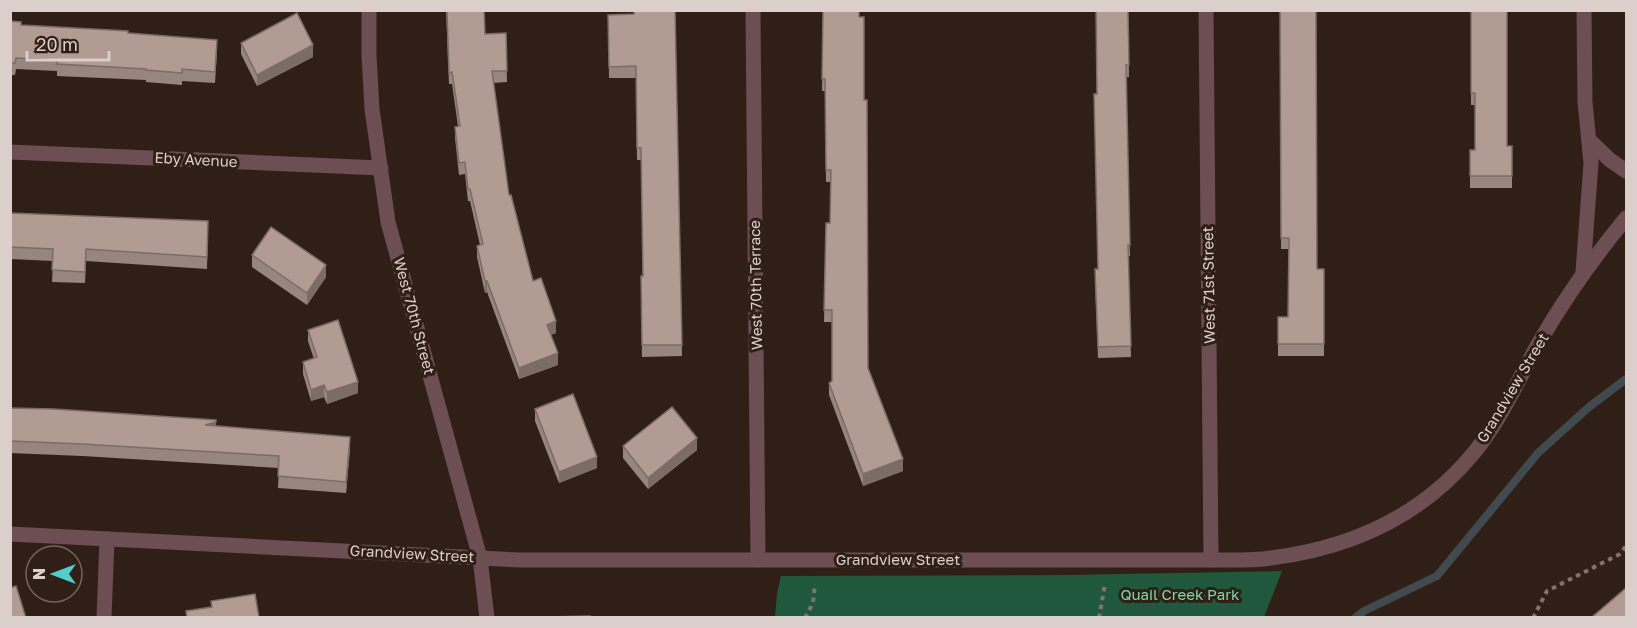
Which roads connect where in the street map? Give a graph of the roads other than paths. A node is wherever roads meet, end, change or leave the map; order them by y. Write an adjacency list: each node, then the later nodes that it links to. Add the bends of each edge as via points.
1 (369, 10): 7 (street, West 70th Street, via 372,109)
2 (753, 10): 14 (street, West 70th Terrace)
3 (1206, 10): 15 (street, West 71st Street)
4 (1584, 10): 5 (street, via 1585,102)
5 (1590, 141): 8 (street); 10 (street)
6 (10, 152): 7 (street, Eby Avenue)
7 (381, 168): 13 (street, West 70th Street, via 388,222)
8 (1626, 171)
9 (1626, 218): 10 (street, Grandview Street)
10 (1583, 272): 15 (street, Grandview Street, via 1497,420 1472,455 1429,498 1398,519 1341,544 1270,559)
11 (10, 534): 12 (street, Grandview Street)
12 (107, 539): 13 (street, Grandview Street); 16 (street)
13 (480, 558): 14 (street, Grandview Street); 17 (street, West 70th Street)
14 (758, 560): 15 (street, Grandview Street)
15 (1211, 560)
16 (104, 618)
17 (487, 618)

